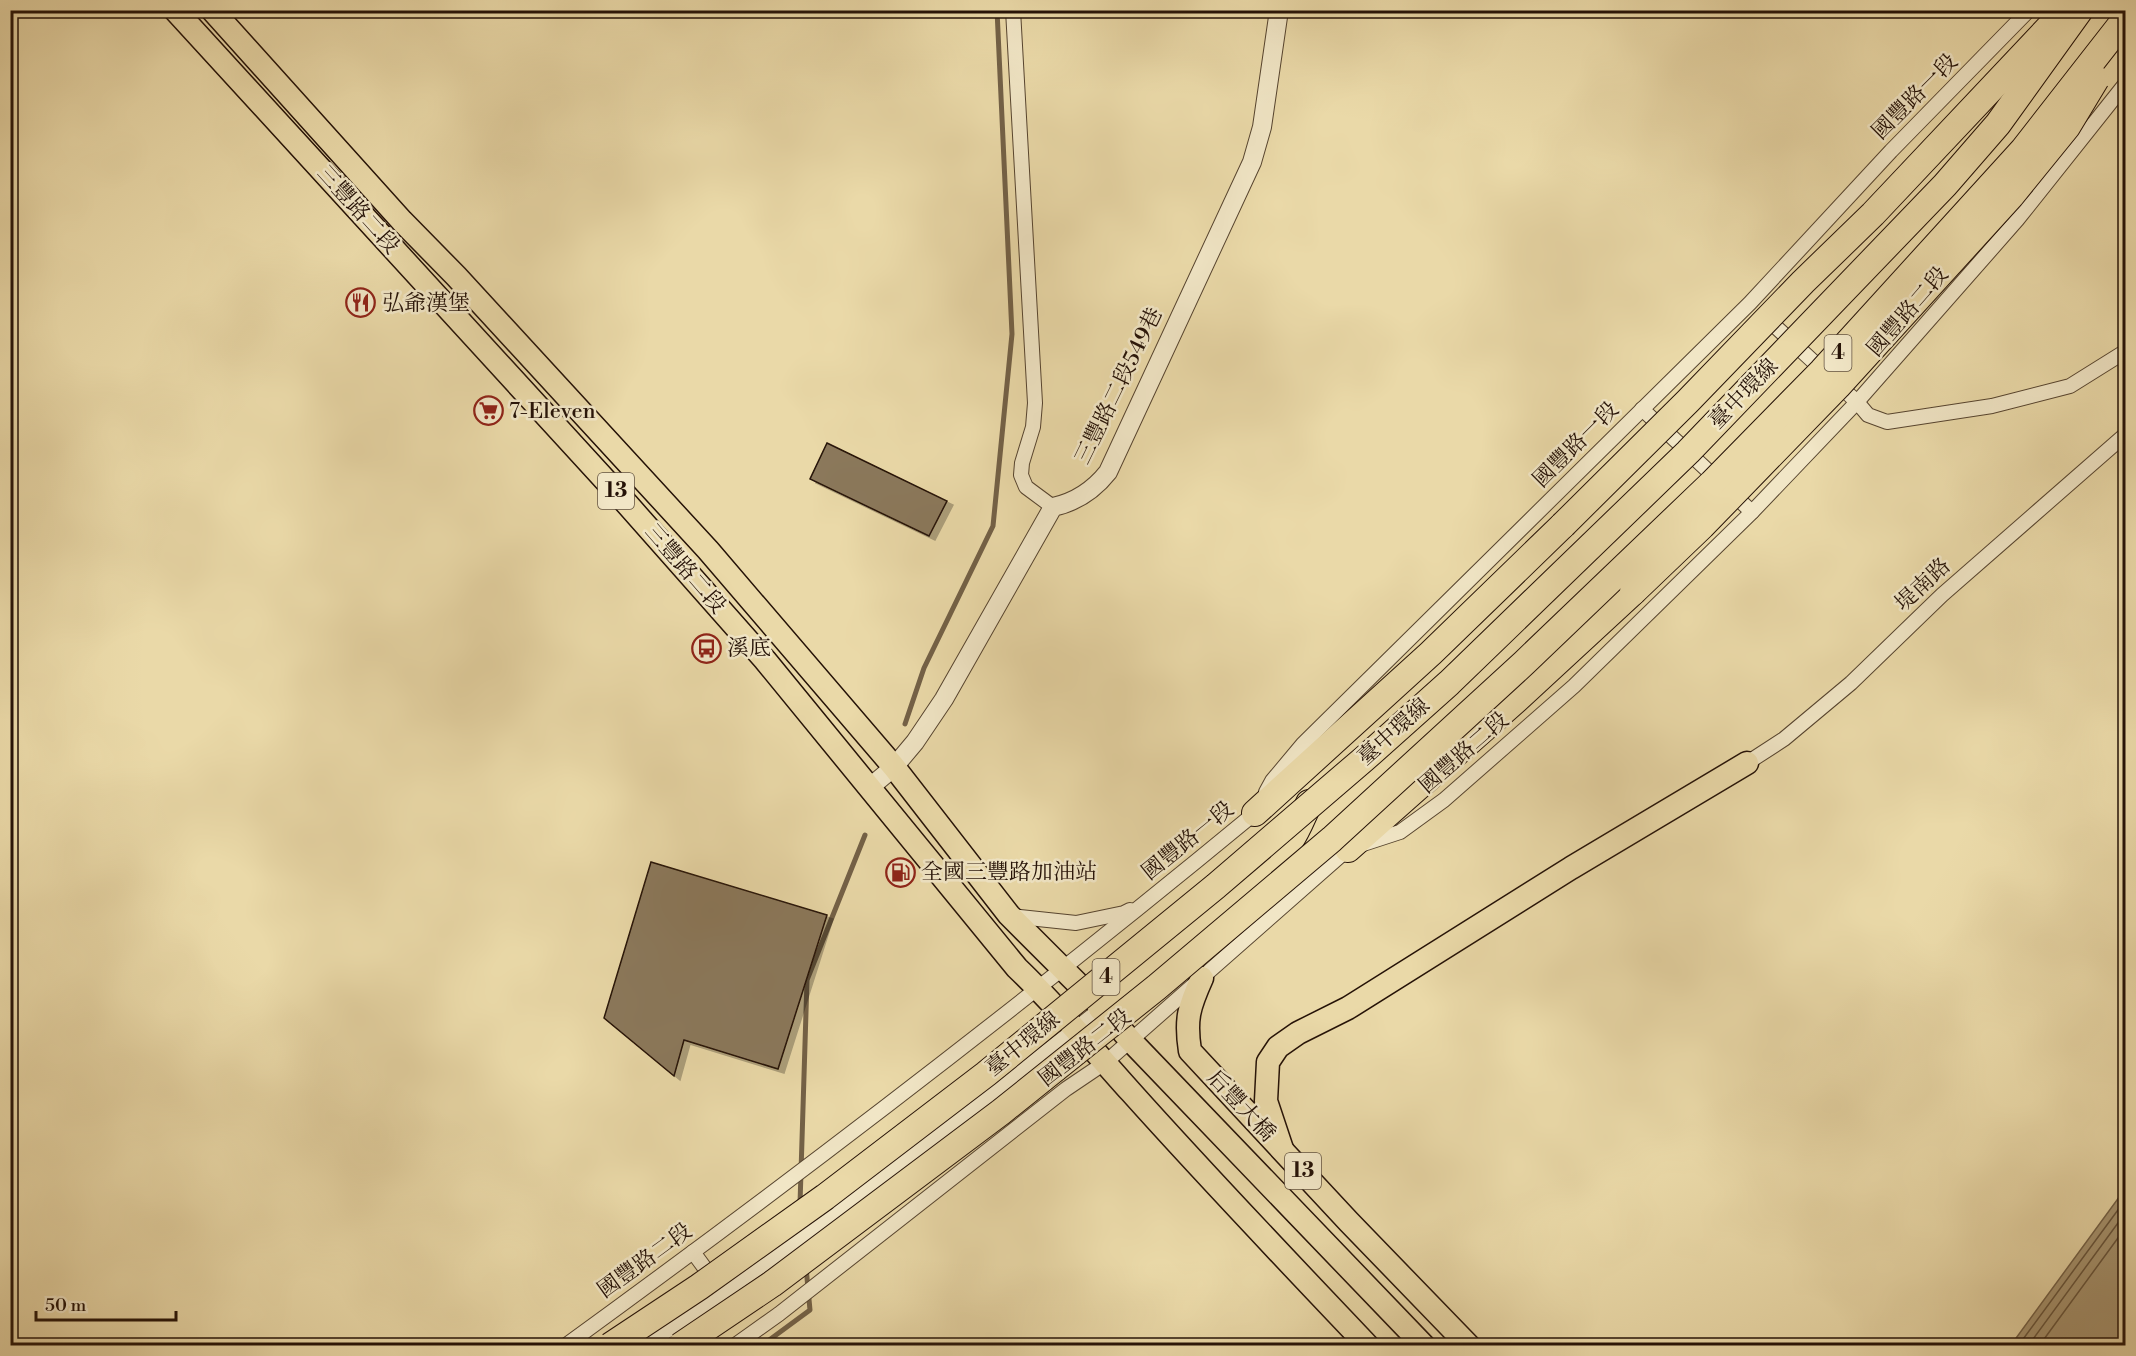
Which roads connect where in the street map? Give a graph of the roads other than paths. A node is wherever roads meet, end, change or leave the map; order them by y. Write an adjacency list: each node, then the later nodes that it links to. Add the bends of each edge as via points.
1 (175, 10): 21 (main road, 三豐路二段 / 13, via 636,513 765,660)
2 (212, 10): 20 (main road, 三豐路二段 / 13, via 402,221 661,498)
3 (1013, 10): 16 (street, via 1035,404 1021,475 1026,487)
4 (1279, 10): 16 (street, 三豐路二段549巷, via 1262,127 1252,162 1108,472 1085,494)
5 (2029, 10): 11 (street, 國豐路一段)
6 (2066, 10): 18 (highway, bridge, via 1873,214 1688,401 1431,653)
7 (2080, 10): 37 (highway, 臺中環線 / 4, bridge, via 1998,124 1945,184 1688,452 1440,691 1216,886 986,1074 825,1197)
8 (2126, 18): 39 (highway, 臺中環線 / 4, bridge, via 2023,150 1822,371 1712,483 1524,663 1332,839 1156,987 1001,1112 771,1284)
9 (2126, 30): 23 (highway, bridge, via 2067,127 2011,196 1838,386 1633,592)
10 (2126, 83): 13 (street, 國豐路二段, via 2018,220)
11 (1750, 303): 13 (street); 14 (street, 國豐路一段)
12 (2126, 351): 13 (street, via 2070,386 1992,406 1887,422 1868,415)
13 (1857, 402): 17 (street, 國豐路二段)
14 (1642, 409): 17 (street); 22 (street, 國豐路一段, via 1303,744 1272,781)
15 (2126, 434): 19 (street, 堤南路, via 1942,595 1851,683 1784,739)
16 (1053, 507): 20 (street, via 944,699)
17 (1752, 512): 23 (street, 國豐路二段, via 1574,686 1444,800 1400,832)
18 (1332, 744): 22 (highway); 29 (highway, via 1297,833 1287,848)
19 (1747, 764): 33 (main road, via 1278,1047 1268,1062 1266,1101)
20 (894, 767): 21 (street); 25 (main road, 三豐路二段 / 13)
21 (869, 788): 28 (main road, 三豐路二段 / 13, via 1017,968)
22 (1255, 813): 24 (street, 國豐路一段)
23 (1348, 849): 27 (street, 國豐路二段)
24 (1148, 901): 25 (street, via 1124,914 1076,923); 26 (street, 國豐路二段)
25 (1010, 915): 26 (main road, 三豐路二段 / 13)
26 (1063, 968): 28 (street, 國豐路二段); 29 (main road, 三豐路二段 / 13)
27 (1202, 978): 31 (street, 國豐路二段); 33 (main road, 后豐大橋 / 13, via 1189,1006 1190,1052)
28 (1038, 988): 30 (main road, 三豐路二段 / 13); 34 (street, 國豐路二段)
29 (1102, 1008): 30 (street); 31 (main road, 三豐路二段 / 13)
30 (1075, 1029): 32 (main road, 三豐路二段 / 13); 35 (street, via 984,1102)
31 (1131, 1041): 32 (street, 國豐路二段); 42 (main road, 后豐大橋 / 13)
32 (1106, 1062): 40 (street, 國豐路二段); 41 (main road, 13)
33 (1282, 1149): 43 (main road, 后豐大橋 / 13)
34 (693, 1252): 35 (street); 36 (street, 國豐路二段)
35 (724, 1294): 38 (street)
36 (565, 1346)
37 (610, 1346)
38 (644, 1346)
39 (680, 1346)
40 (734, 1346)
41 (1368, 1346)
42 (1424, 1346)
43 (1469, 1346)

